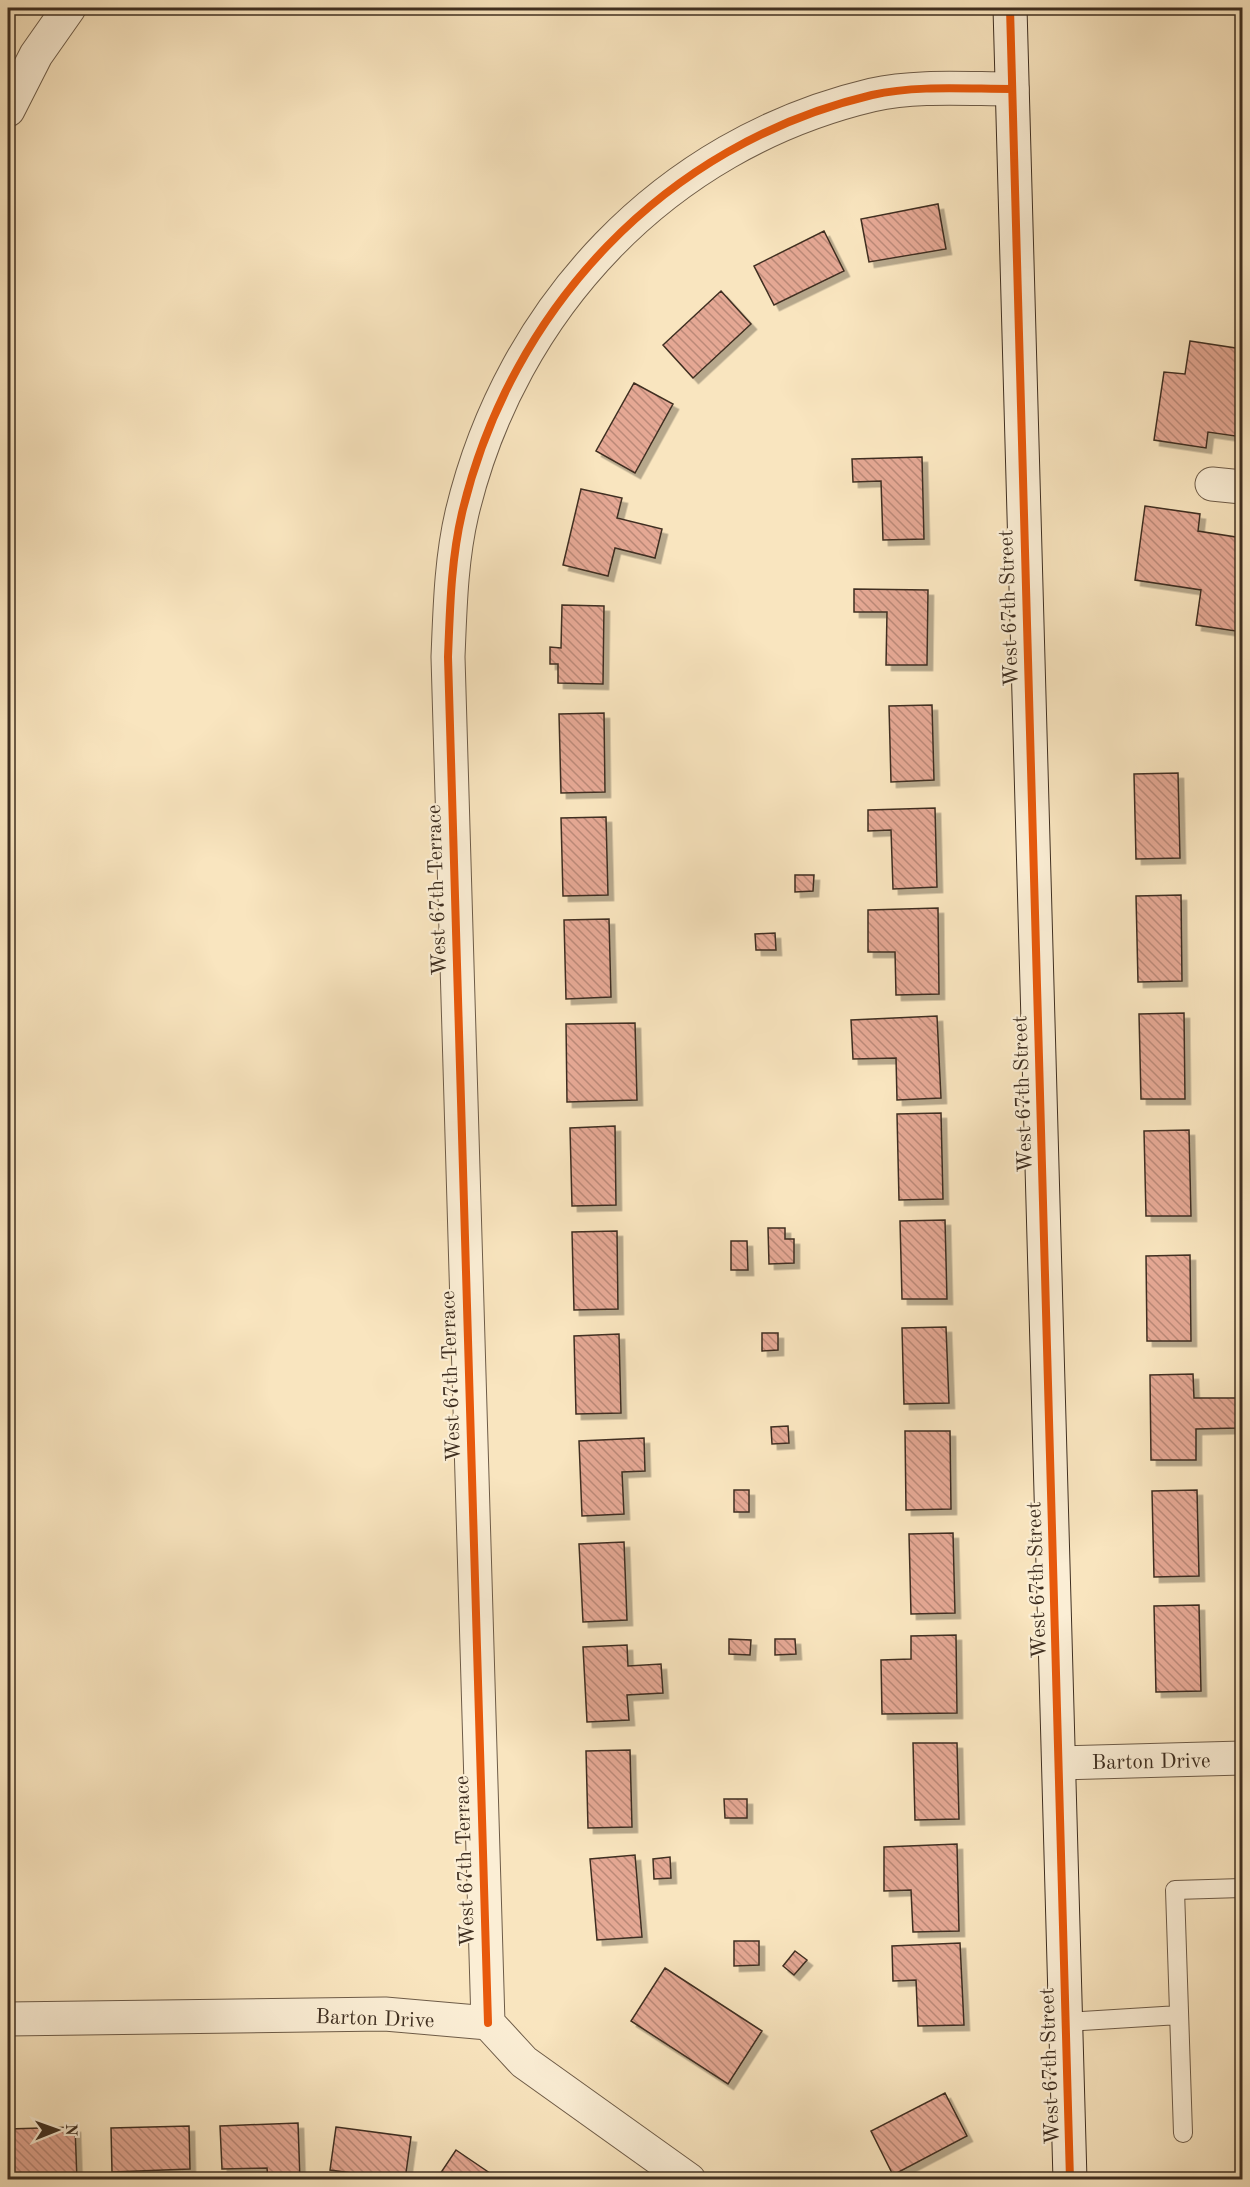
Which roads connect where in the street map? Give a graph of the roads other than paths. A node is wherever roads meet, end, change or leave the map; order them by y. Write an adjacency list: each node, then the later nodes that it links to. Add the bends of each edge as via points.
1 (69, 8): 4 (street, via 36,55)
2 (1010, 8): 3 (street, West 67th Street)
3 (1012, 89): 6 (street, West 67th Street); 11 (street, West 67th Terrace, via 944,88 874,95 802,116 733,149 687,179 602,250 535,334 492,418 469,487 451,575 448,657)
4 (8, 110)
5 (1242, 1758): 6 (street, Barton Drive)
6 (1059, 1763): 10 (street, West 67th Street)
7 (1242, 1888): 8 (lane, via 1175,1890)
8 (1179, 2015): 10 (lane); 12 (lane)
9 (8, 2019): 11 (street, Barton Drive, via 386,2014)
10 (1066, 2022): 14 (street, West 67th Street)
11 (489, 2024): 13 (street, via 524,2062)
12 (1183, 2133)
13 (689, 2180)
14 (1070, 2180)

